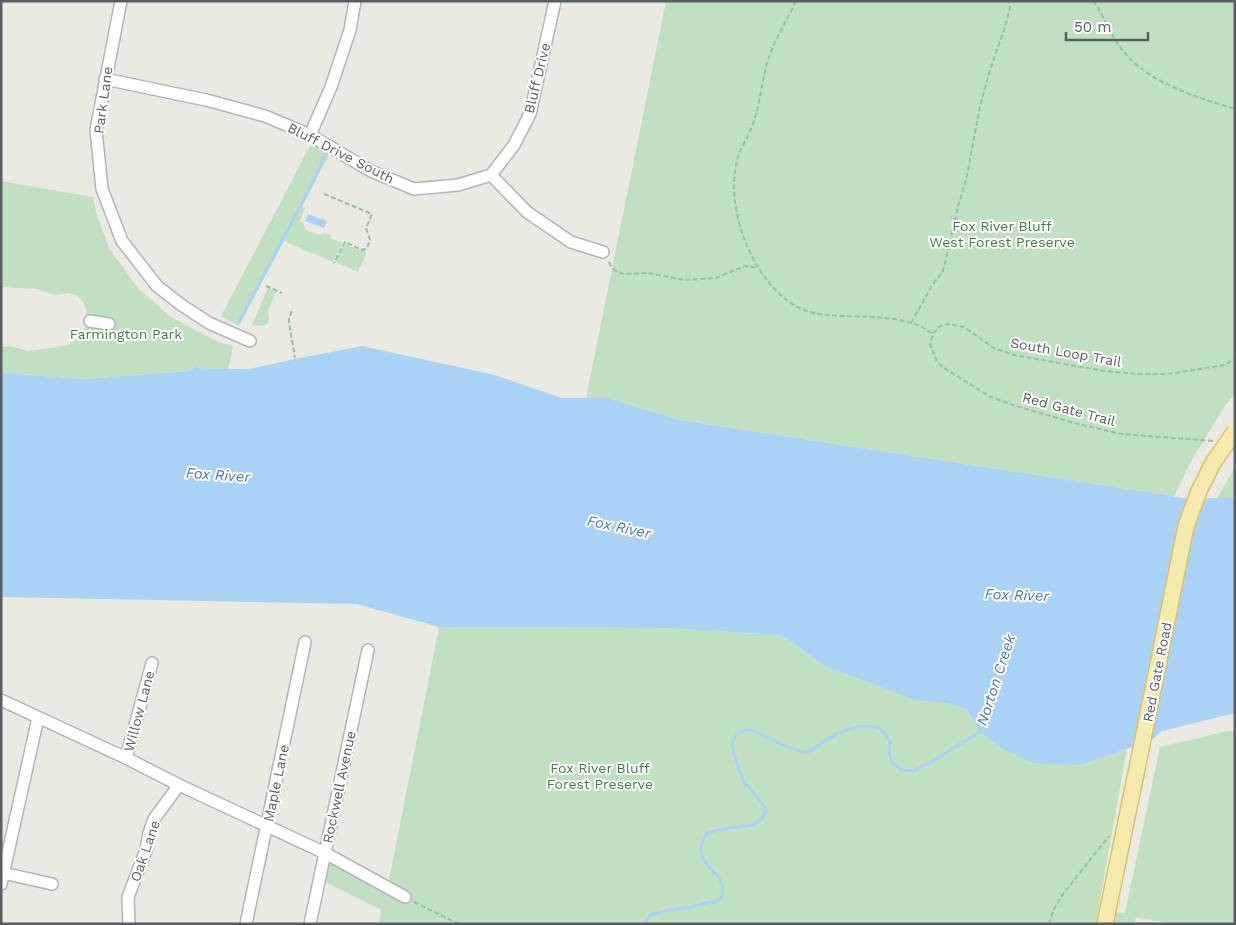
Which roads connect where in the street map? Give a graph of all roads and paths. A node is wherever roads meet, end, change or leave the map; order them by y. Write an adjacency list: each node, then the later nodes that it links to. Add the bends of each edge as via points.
1 (121, 1): 7 (street, Park Lane)
2 (355, 1): 9 (street, via 350,30 331,87)
3 (555, 1): 10 (street, Bluff Drive, via 530,114 514,145)
4 (796, 1): 16 (path, via 773,46 752,126 737,161 734,185 737,216)
5 (1009, 1): 21 (path, via 1004,30 980,106 967,176 943,271)
6 (1093, 1): 8 (path, via 1120,47 1135,64 1162,82)
7 (105, 79): 9 (street, Bluff Drive South, via 265,116); 24 (street, Park Lane, via 96,130 102,189 122,241 157,286 180,304 209,324)
8 (1235, 109)
9 (310, 135): 10 (street, Bluff Drive South, via 371,171 414,189 458,185)
10 (491, 175): 14 (street, via 527,212 571,242)
11 (324, 194): 12 (path)
12 (349, 204): 13 (path); 15 (path, via 372,214 366,228 370,240 367,248 362,250 345,242)
13 (346, 210)
14 (603, 252): 16 (path, via 608,253 612,268 623,274 649,273 684,280 716,278 745,266)
15 (334, 263)
16 (758, 268): 21 (path, via 781,296 804,310)
17 (266, 286): 18 (path)
18 (282, 294)
19 (292, 311): 25 (path, via 289,323)
20 (90, 321): 22 (street)
21 (911, 323): 23 (path)
22 (110, 324)
23 (933, 334): 26 (path, South Loop Trail, via 940,326 956,325 994,348 1014,355 1113,372 1167,374 1225,365); 28 (path, Red Gate Trail, via 930,344 937,362 973,386 1014,405 1121,434)
24 (250, 341)
25 (296, 358)
26 (1235, 359)
27 (1235, 431): 47 (main road, Red Gate Road, bridge, via 1209,470 1186,526)
28 (1213, 441)
29 (305, 642): 36 (street, Maple Lane)
30 (368, 650): 38 (street, Rockwell Avenue)
31 (152, 663): 34 (street, Willow Lane)
32 (1, 700): 33 (street)
33 (38, 718): 34 (street); 39 (street)
34 (126, 758): 35 (street)
35 (179, 785): 36 (street); 42 (street, Oak Lane, via 154,819 128,897)
36 (267, 826): 38 (street); 43 (street, Maple Lane)
37 (1114, 831): 46 (path, via 1063,894)
38 (325, 853): 41 (street); 44 (street, Rockwell Avenue)
39 (2, 878): 40 (street)
40 (52, 884)
41 (405, 897): 45 (path)
42 (129, 924)
43 (246, 924)
44 (310, 924)
45 (459, 924)
46 (1049, 924)
47 (1105, 924)

